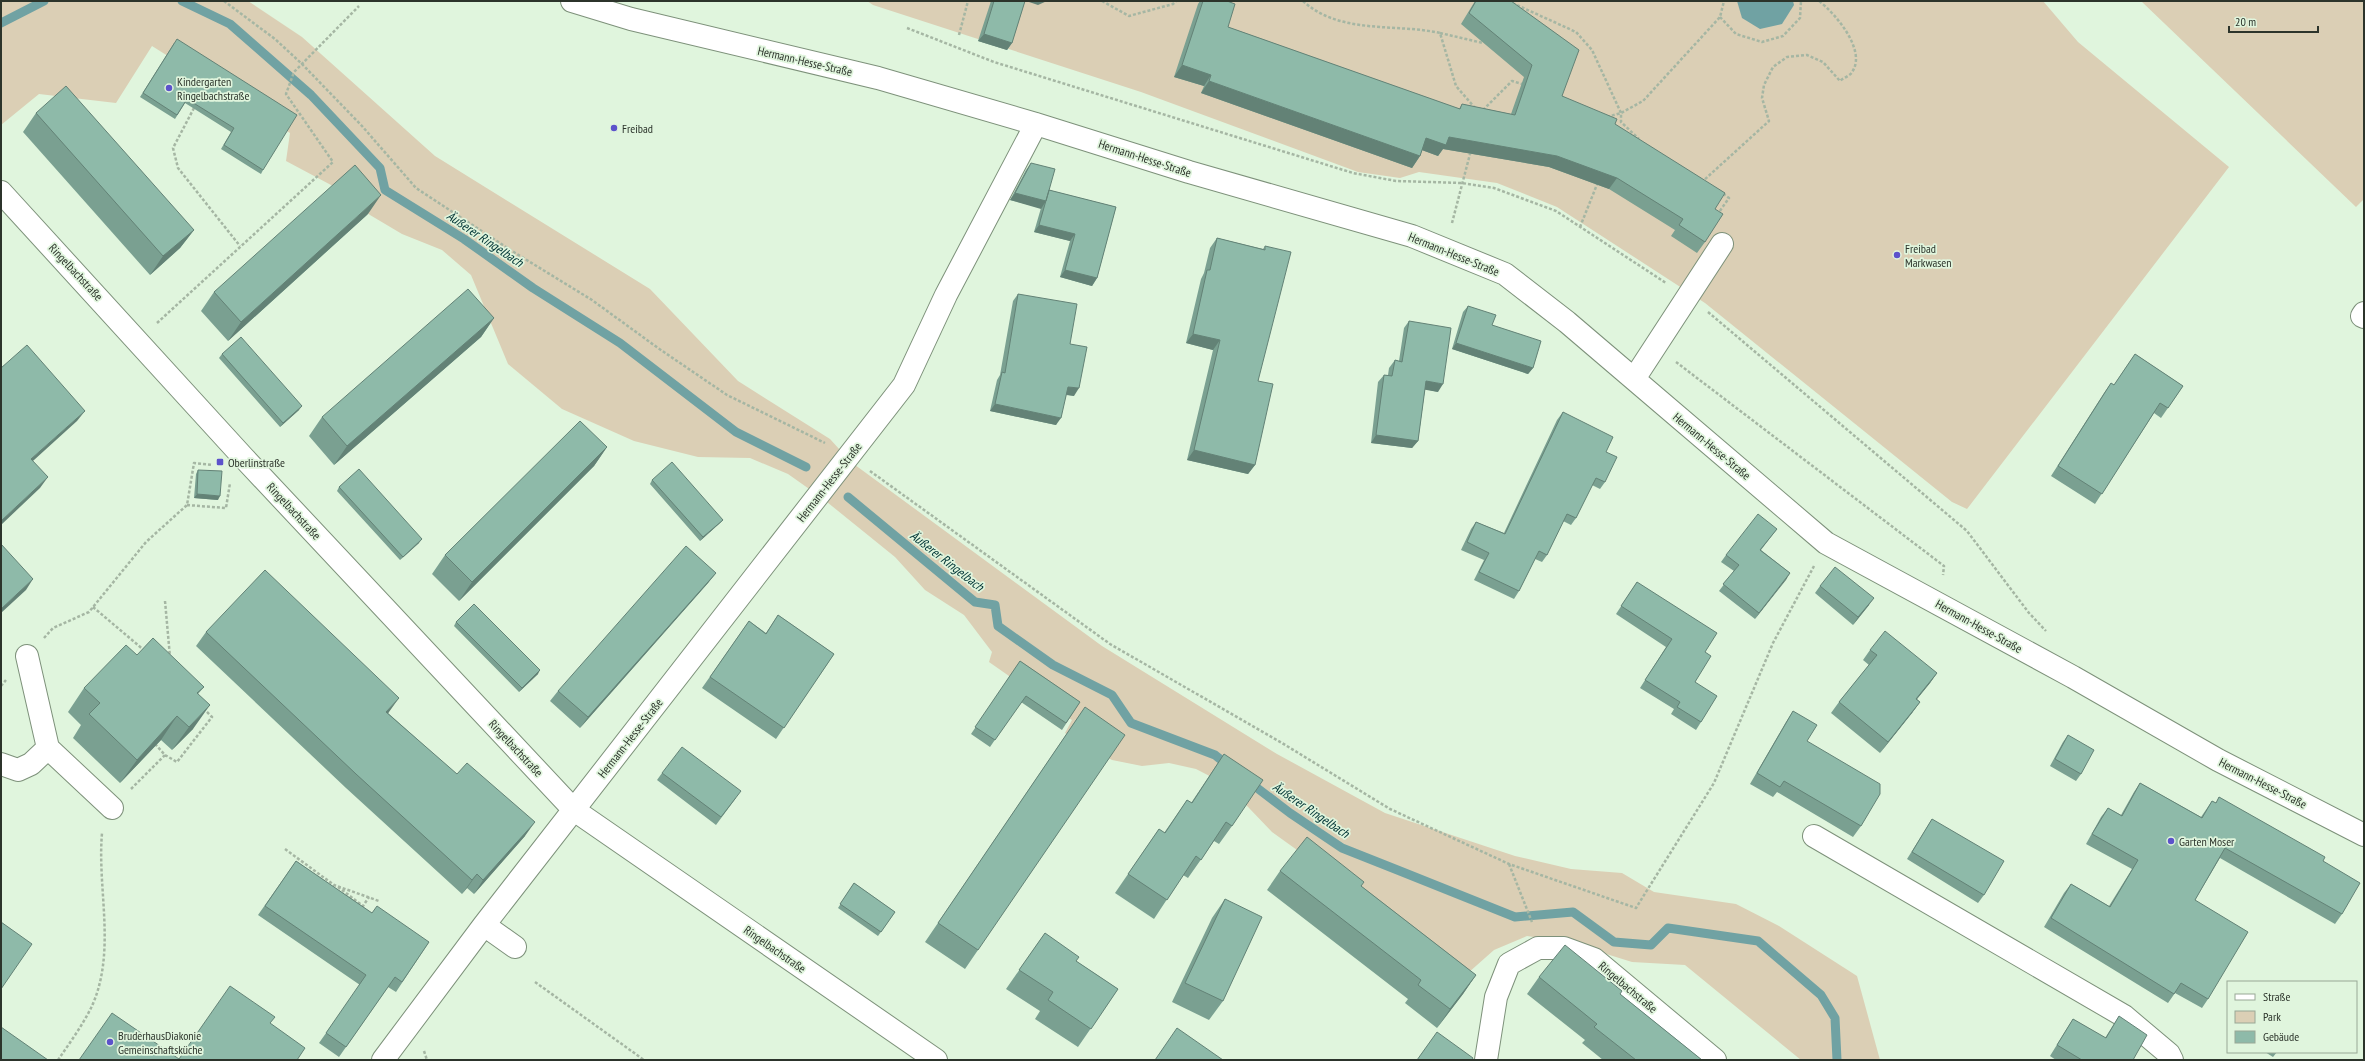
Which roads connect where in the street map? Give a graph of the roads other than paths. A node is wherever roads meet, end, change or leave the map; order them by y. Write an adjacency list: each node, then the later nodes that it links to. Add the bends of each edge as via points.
1 (572, 1): 2 (street, Hermann-Hesse-Straße, via 631,19 878,78)
2 (1036, 124): 7 (street, Hermann-Hesse-Straße, via 1189,172 1412,236 1505,274); 12 (street, Hermann-Hesse-Straße, via 946,295 904,385)
3 (1, 192): 12 (street, Ringelbachstraße, via 138,340 238,462)
4 (1722, 244): 7 (street)
5 (2364, 313): 6 (street)
6 (2364, 317)
7 (1634, 379): 13 (street, Hermann-Hesse-Straße, via 1826,543 2218,760)
8 (28, 656): 9 (street)
9 (48, 748): 10 (street, via 31,764 18,770); 11 (street)
10 (1, 764)
11 (112, 808)
12 (574, 810): 15 (street); 18 (street, Ringelbachstraße)
13 (2364, 835)
14 (1814, 836): 21 (street, via 2124,1016 2169,1054)
15 (484, 926): 16 (street); 17 (street)
16 (514, 947)
17 (383, 1060)
18 (936, 1060)
19 (1486, 1060): 20 (street, Ringelbachstraße, via 1496,997 1509,964 1538,948 1564,948 1594,959)
20 (1715, 1060)
21 (2172, 1060)

